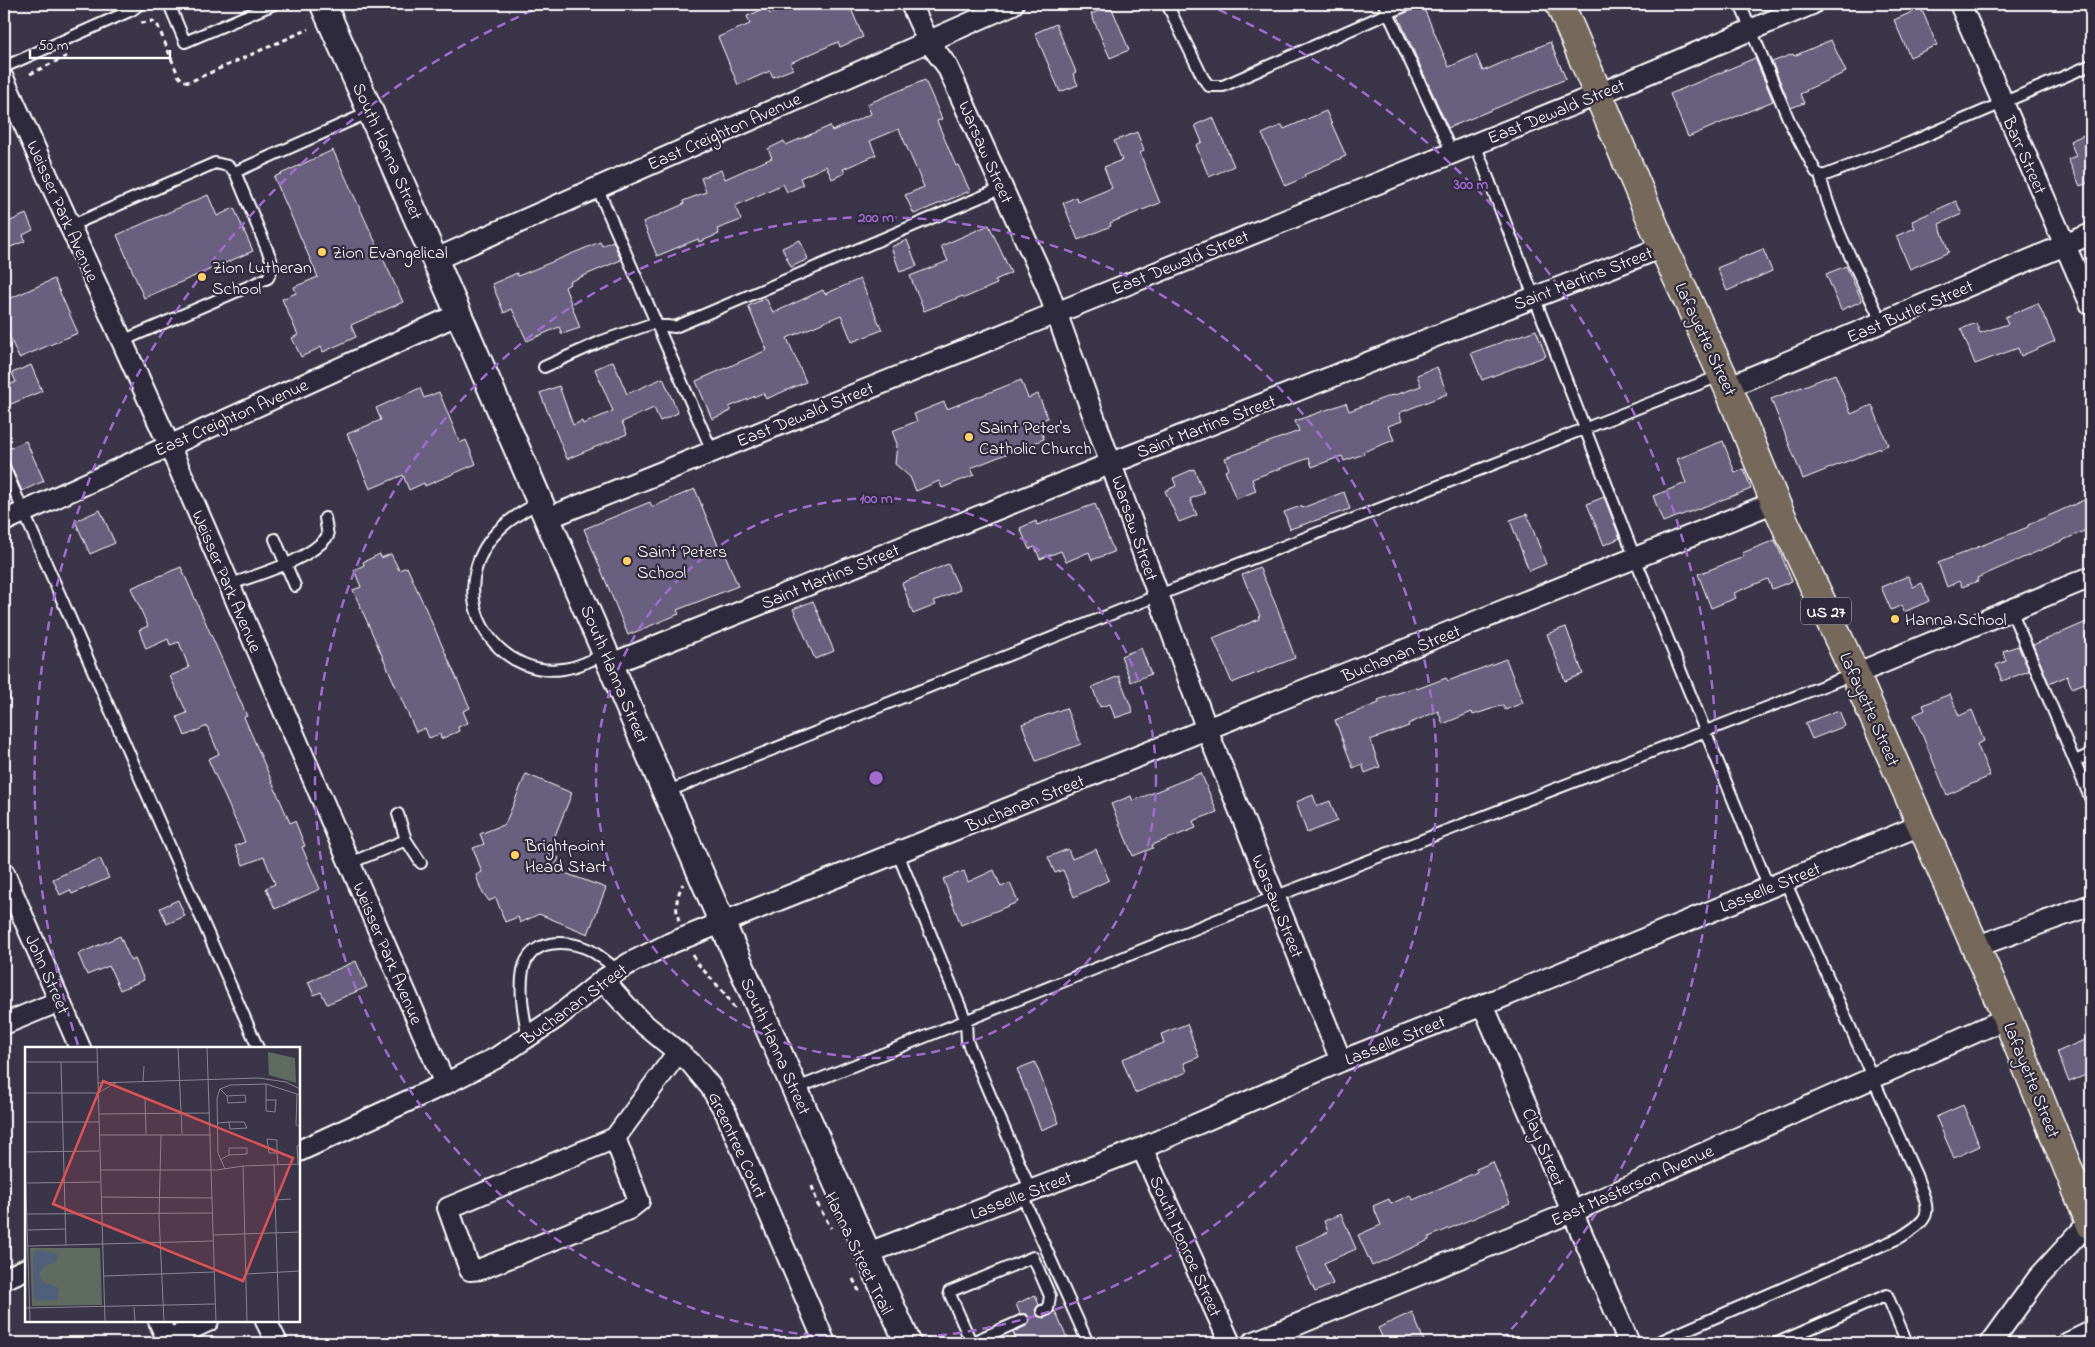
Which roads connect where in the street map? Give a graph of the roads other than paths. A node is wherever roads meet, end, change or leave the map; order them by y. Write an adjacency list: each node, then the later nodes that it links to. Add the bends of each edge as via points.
1 (140, 4): 17 (lane)
2 (169, 4): 3 (lane, via 186,42)
3 (274, 4)
4 (323, 4): 21 (street, South Hanna Street)
5 (911, 4): 15 (street, Warsaw Street)
6 (1013, 4): 15 (street, East Creighton Avenue)
7 (1167, 4): 13 (lane, via 1209,86 1223,86)
8 (1409, 4): 13 (lane)
9 (1560, 4): 19 (highway, Lafayette Street / US 27)
10 (1740, 4): 14 (lane)
11 (1812, 4): 14 (street, East Dewald Street)
12 (1960, 4): 20 (street, Barr Street)
13 (1386, 8): 23 (lane)
14 (1751, 30): 19 (street, East Dewald Street); 25 (lane, via 1791,125)
15 (928, 41): 26 (street, East Creighton Avenue); 27 (street, Warsaw Street, via 947,66)
16 (2091, 65): 20 (lane)
17 (4, 67)
18 (4, 80): 28 (street, Weisser Park Avenue)
19 (1599, 94): 22 (street, East Dewald Street); 31 (highway, Lafayette Street / US 27)
20 (2003, 102): 25 (lane, via 1827,176); 30 (street, Barr Street)
21 (371, 111): 24 (lane); 32 (street, South Hanna Street)
22 (1475, 144): 23 (street, East Dewald Street); 33 (lane)
23 (1452, 153): 35 (street, East Dewald Street)
24 (235, 172): 28 (lane, via 228,166 215,163); 39 (lane, via 271,259 272,269 268,278)
25 (1820, 175): 37 (lane, via 1840,232)
26 (597, 187): 32 (street, East Creighton Avenue); 38 (lane)
27 (1002, 188): 35 (street, Warsaw Street); 38 (lane, via 675,327)
28 (70, 226): 39 (street, Weisser Park Avenue)
29 (2091, 234): 30 (street, East Butler Street)
30 (2065, 245): 34 (street, Barr Street); 37 (street, East Butler Street)
31 (1663, 247): 33 (street, Saint Martins Street); 41 (highway, Lafayette Street / US 27)
32 (436, 259): 36 (street, South Hanna Street)
33 (1535, 297): 42 (lane); 45 (street, Saint Martins Street)
34 (2091, 305)
35 (1056, 312): 44 (street, East Dewald Street); 45 (street, Warsaw Street)
36 (459, 314): 43 (street, East Creighton Avenue); 48 (street, South Hanna Street)
37 (1882, 323): 41 (street, East Butler Street)
38 (657, 325): 40 (lane, via 651,324 602,341); 44 (lane)
39 (122, 341): 43 (street, Weisser Park Avenue)
40 (544, 367)
41 (1726, 381): 42 (lane); 47 (highway, Lafayette Street / US 27)
42 (1584, 429): 53 (lane); 58 (lane)
43 (169, 445): 49 (street, East Creighton Avenue); 56 (street, Weisser Park Avenue)
44 (712, 452): 48 (street, East Dewald Street)
45 (1112, 462): 58 (street, Warsaw Street); 60 (street, Saint Martins Street)
46 (4, 467): 49 (lane)
47 (1775, 502): 53 (street, Buchanan Street); 61 (highway, Lafayette Street / US 27)
48 (544, 510): 60 (street, South Hanna Street); 60 (lane, via 506,522 491,539 476,569 475,601 486,635 512,658 547,670 562,670)
49 (24, 512): 51 (street, East Creighton Avenue); 88 (lane)
50 (325, 518): 54 (lane, via 328,536 321,546)
51 (4, 521)
52 (275, 538): 54 (lane)
53 (1634, 558): 62 (street, Buchanan Street); 63 (lane)
54 (285, 564): 56 (lane); 57 (lane)
55 (2091, 577): 59 (street)
56 (229, 585): 73 (street, Weisser Park Avenue)
57 (295, 586)
58 (1159, 595): 62 (street, Warsaw Street); 66 (lane)
59 (2011, 610): 61 (street); 65 (lane)
60 (609, 658): 66 (street, South Hanna Street)
61 (1855, 674): 63 (lane); 69 (highway, Lafayette Street / US 27)
62 (1207, 730): 71 (street, Buchanan Street); 76 (street, Warsaw Street)
63 (1706, 731): 75 (lane); 76 (lane)
64 (2091, 754): 65 (lane)
65 (2075, 761): 67 (lane)
66 (666, 792): 78 (street, South Hanna Street)
67 (2091, 800)
68 (398, 814): 70 (lane)
69 (1921, 825): 75 (street, Lasselle Street); 79 (highway, Lafayette Street / US 27)
70 (406, 840): 72 (lane); 73 (lane)
71 (898, 854): 78 (street, Buchanan Street); 84 (lane)
72 (421, 863)
73 (350, 864): 92 (street, Weisser Park Avenue)
74 (6, 884): 81 (street, John Street)
75 (1777, 884): 82 (street, Lasselle Street); 91 (lane)
76 (1274, 897): 84 (lane); 90 (street, Warsaw Street)
77 (2091, 905): 79 (street)
78 (722, 924): 80 (street, Buchanan Street); 93 (street, South Hanna Street)
79 (1975, 947): 83 (highway, Lafayette Street / US 27)
80 (611, 975): 86 (street, Buchanan Street); 86 (lane, via 604,958 589,950 572,944 554,943 539,947 530,954 521,988); 89 (street, Greentree Court, via 639,1020)
81 (60, 1000): 85 (street); 87 (street, John Street)
82 (1483, 1005): 90 (street, Lasselle Street); 98 (street, Clay Street)
83 (2007, 1018): 91 (street, East Masterson Avenue); 99 (highway, Lafayette Street / US 27)
84 (966, 1021): 93 (lane); 97 (lane, via 967,1041)
85 (4, 1024)
86 (528, 1038): 92 (street, Buchanan Street)
87 (80, 1047)
88 (258, 1047)
89 (678, 1052): 94 (street); 109 (street, Greentree Court, via 710,1086 726,1113)
90 (1341, 1061): 96 (street, Lasselle Street)
91 (1874, 1078): 98 (street, East Masterson Avenue); 116 (lane, via 1924,1196 1927,1208 1922,1222 1899,1238)
92 (445, 1084): 95 (street, Buchanan Street)
93 (795, 1089): 100 (street, South Hanna Street)
94 (614, 1138): 94 (street, via 448,1208 470,1270 481,1269 621,1213 639,1201)
95 (300, 1147)
96 (1142, 1148): 97 (street, Lasselle Street); 113 (street, South Monroe Street)
97 (1027, 1193): 100 (street, Lasselle Street); 112 (lane)
98 (1572, 1212): 114 (street, East Masterson Avenue); 115 (street, Clay Street)
99 (2091, 1222): 119 (street, via 2038,1278)
100 (859, 1262): 110 (street, South Hanna Street)
101 (1042, 1311): 111 (lane, via 1048,1309 1050,1296 1033,1257 949,1292)
102 (1023, 1320): 111 (lane)
103 (160, 1322): 107 (street)
104 (206, 1322): 107 (street)
105 (266, 1322): 108 (street)
106 (2091, 1332): 120 (street)
107 (168, 1341)
108 (277, 1343)
109 (825, 1343)
110 (908, 1343)
111 (971, 1343)
112 (1088, 1343)
113 (1230, 1343)
114 (1252, 1343)
115 (1630, 1343)
116 (1656, 1343)
117 (1777, 1343): 118 (lane, via 1886,1295)
118 (1907, 1343)
119 (1991, 1343)
120 (2068, 1343)

